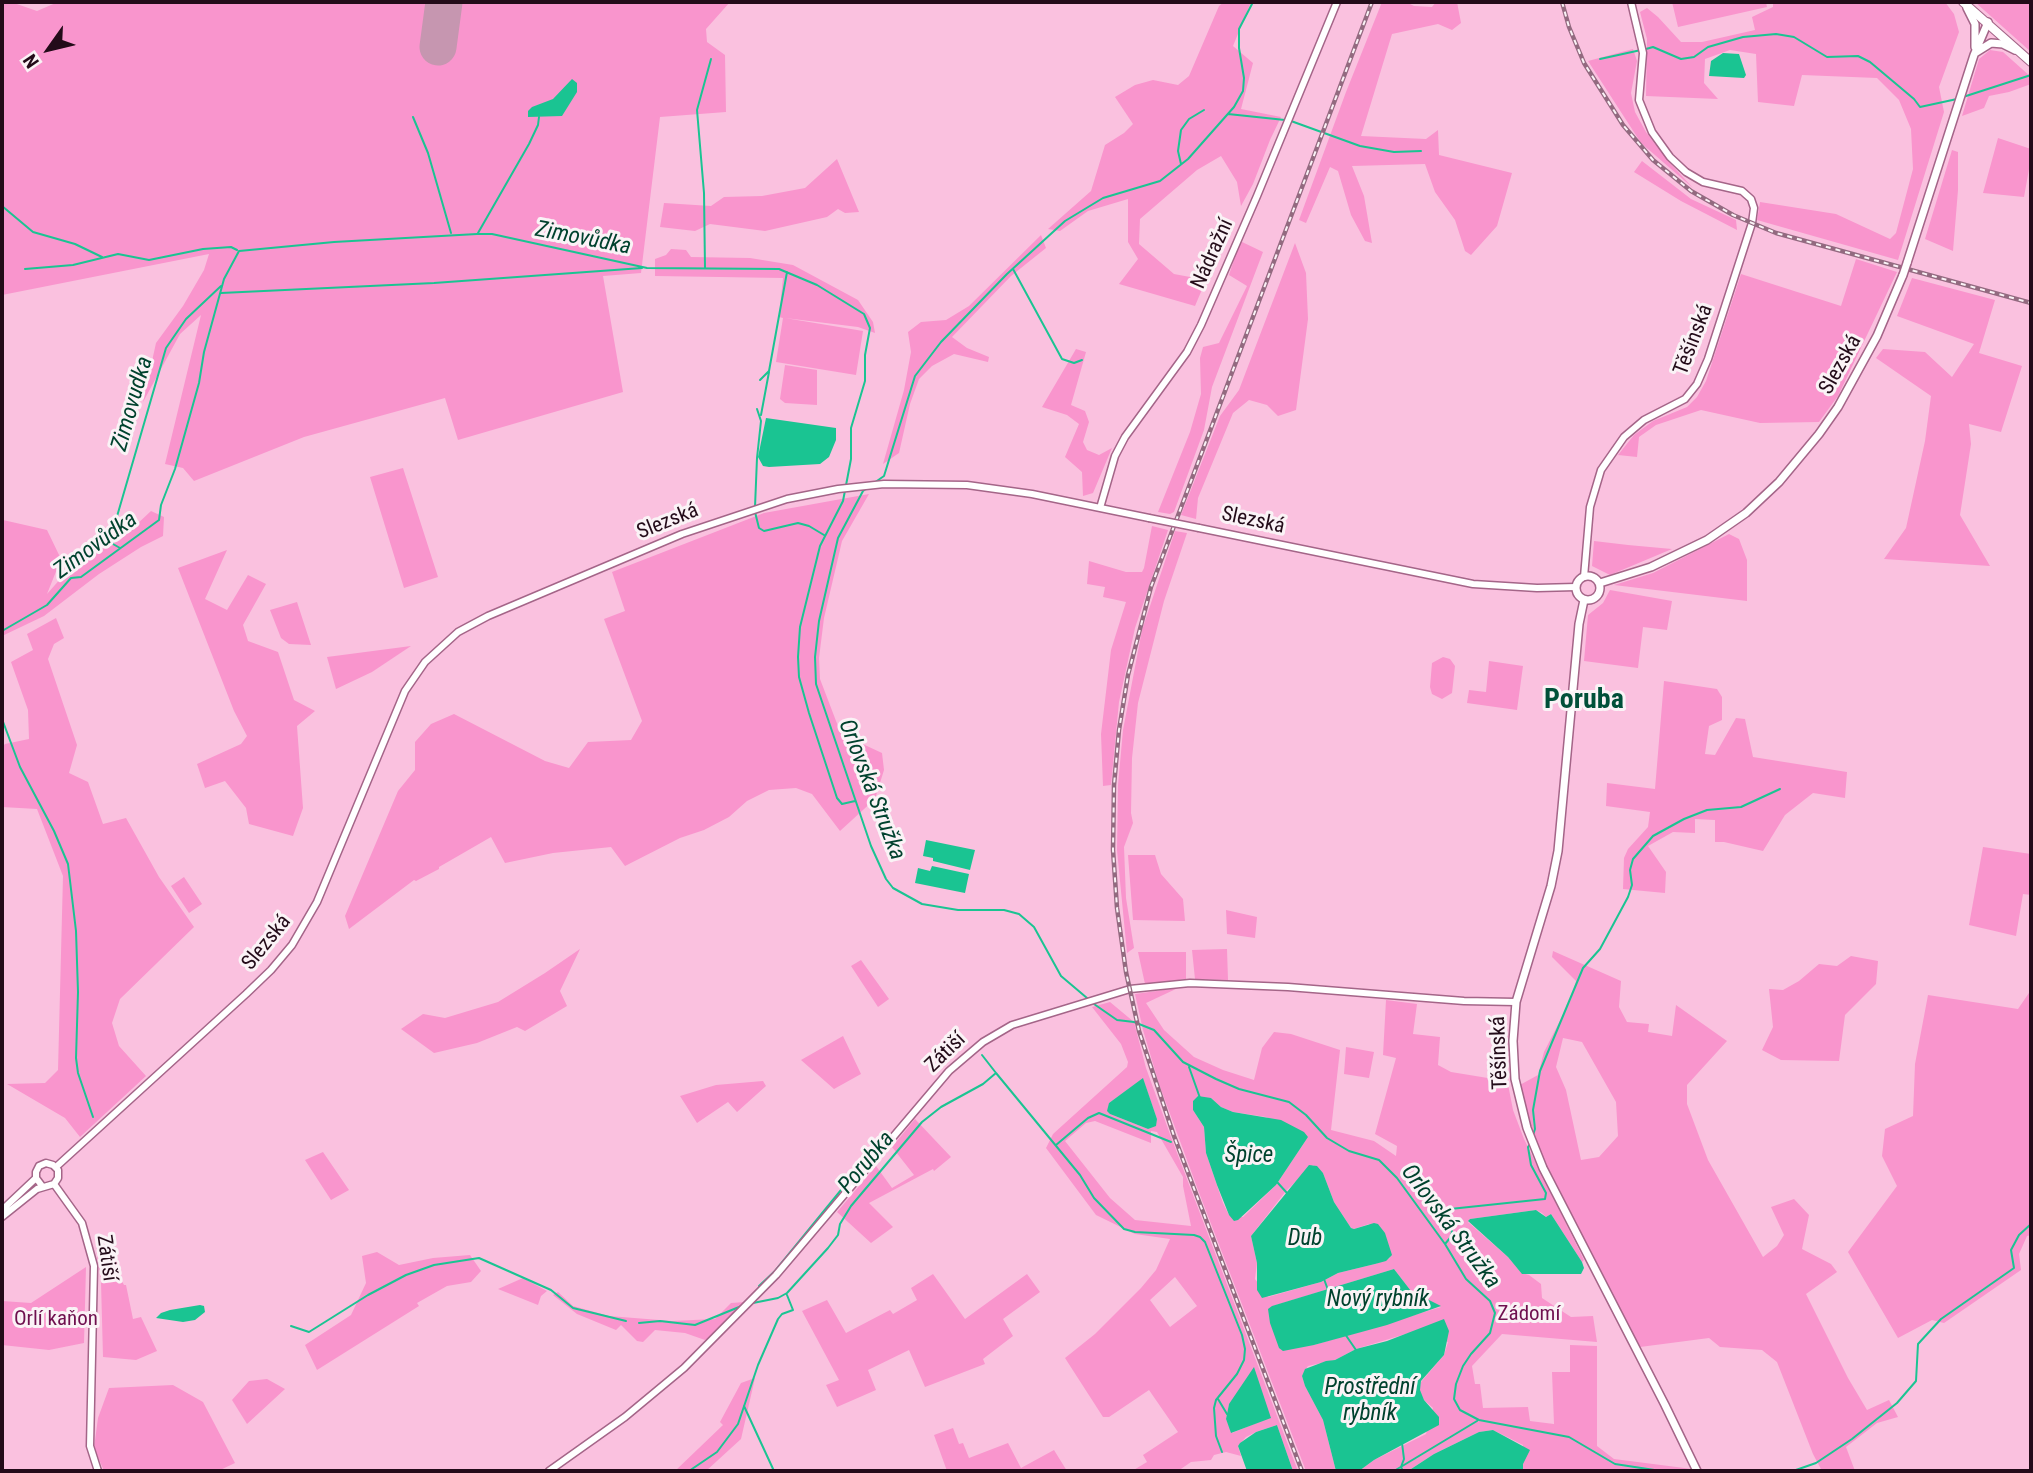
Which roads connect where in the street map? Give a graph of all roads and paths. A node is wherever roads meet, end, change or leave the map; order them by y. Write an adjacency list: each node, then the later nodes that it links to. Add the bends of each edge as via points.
1 (1337, 2): 8 (street, Nádražní, via 1201,325 1115,456)
2 (1630, 2): 9 (street, Těšínská, via 1643,53 1639,100 1651,132 1686,172 1703,182 1742,191 1754,208 1697,384 1685,398 1644,420 1624,437 1601,470 1590,507)
3 (1963, 2): 4 (main road); 5 (main road, via 1975,24)
4 (1988, 22): 5 (main road, Slezská); 6 (main road)
5 (1975, 53): 6 (main road, via 1998,43); 10 (main road, Slezská, bridge, via 1903,275 1882,325 1819,434 1779,482 1707,540 1651,567)
6 (2024, 55): 7 (main road)
7 (2031, 62)
8 (1100, 508): 11 (street, Slezská, bridge, via 1473,584); 14 (street, Slezská, via 945,484 861,486 787,499 682,534 458,632 420,667 400,702 317,902 292,945 246,994)
9 (1584, 577): 10 (main road); 11 (main road)
10 (1600, 583): 12 (main road, via 1598,597)
11 (1576, 587): 12 (main road)
12 (1584, 600): 13 (main road, Těšínská, via 1558,851)
13 (1516, 1002): 21 (street, Zátiší, via 1191,983 1130,989 1012,1025 949,1071 776,1275 684,1368); 22 (main road, Těšínská, via 1514,1067 1527,1128 1560,1203)
14 (56, 1167): 15 (street, via 42,1164); 16 (street)
15 (36, 1178): 17 (street); 18 (street)
16 (54, 1184): 17 (street); 20 (street, Zátiší, via 82,1223 94,1266 90,1446)
17 (42, 1186): 19 (street)
18 (2, 1210)
19 (2, 1217)
20 (99, 1471)
21 (549, 1471)
22 (1697, 1471)

